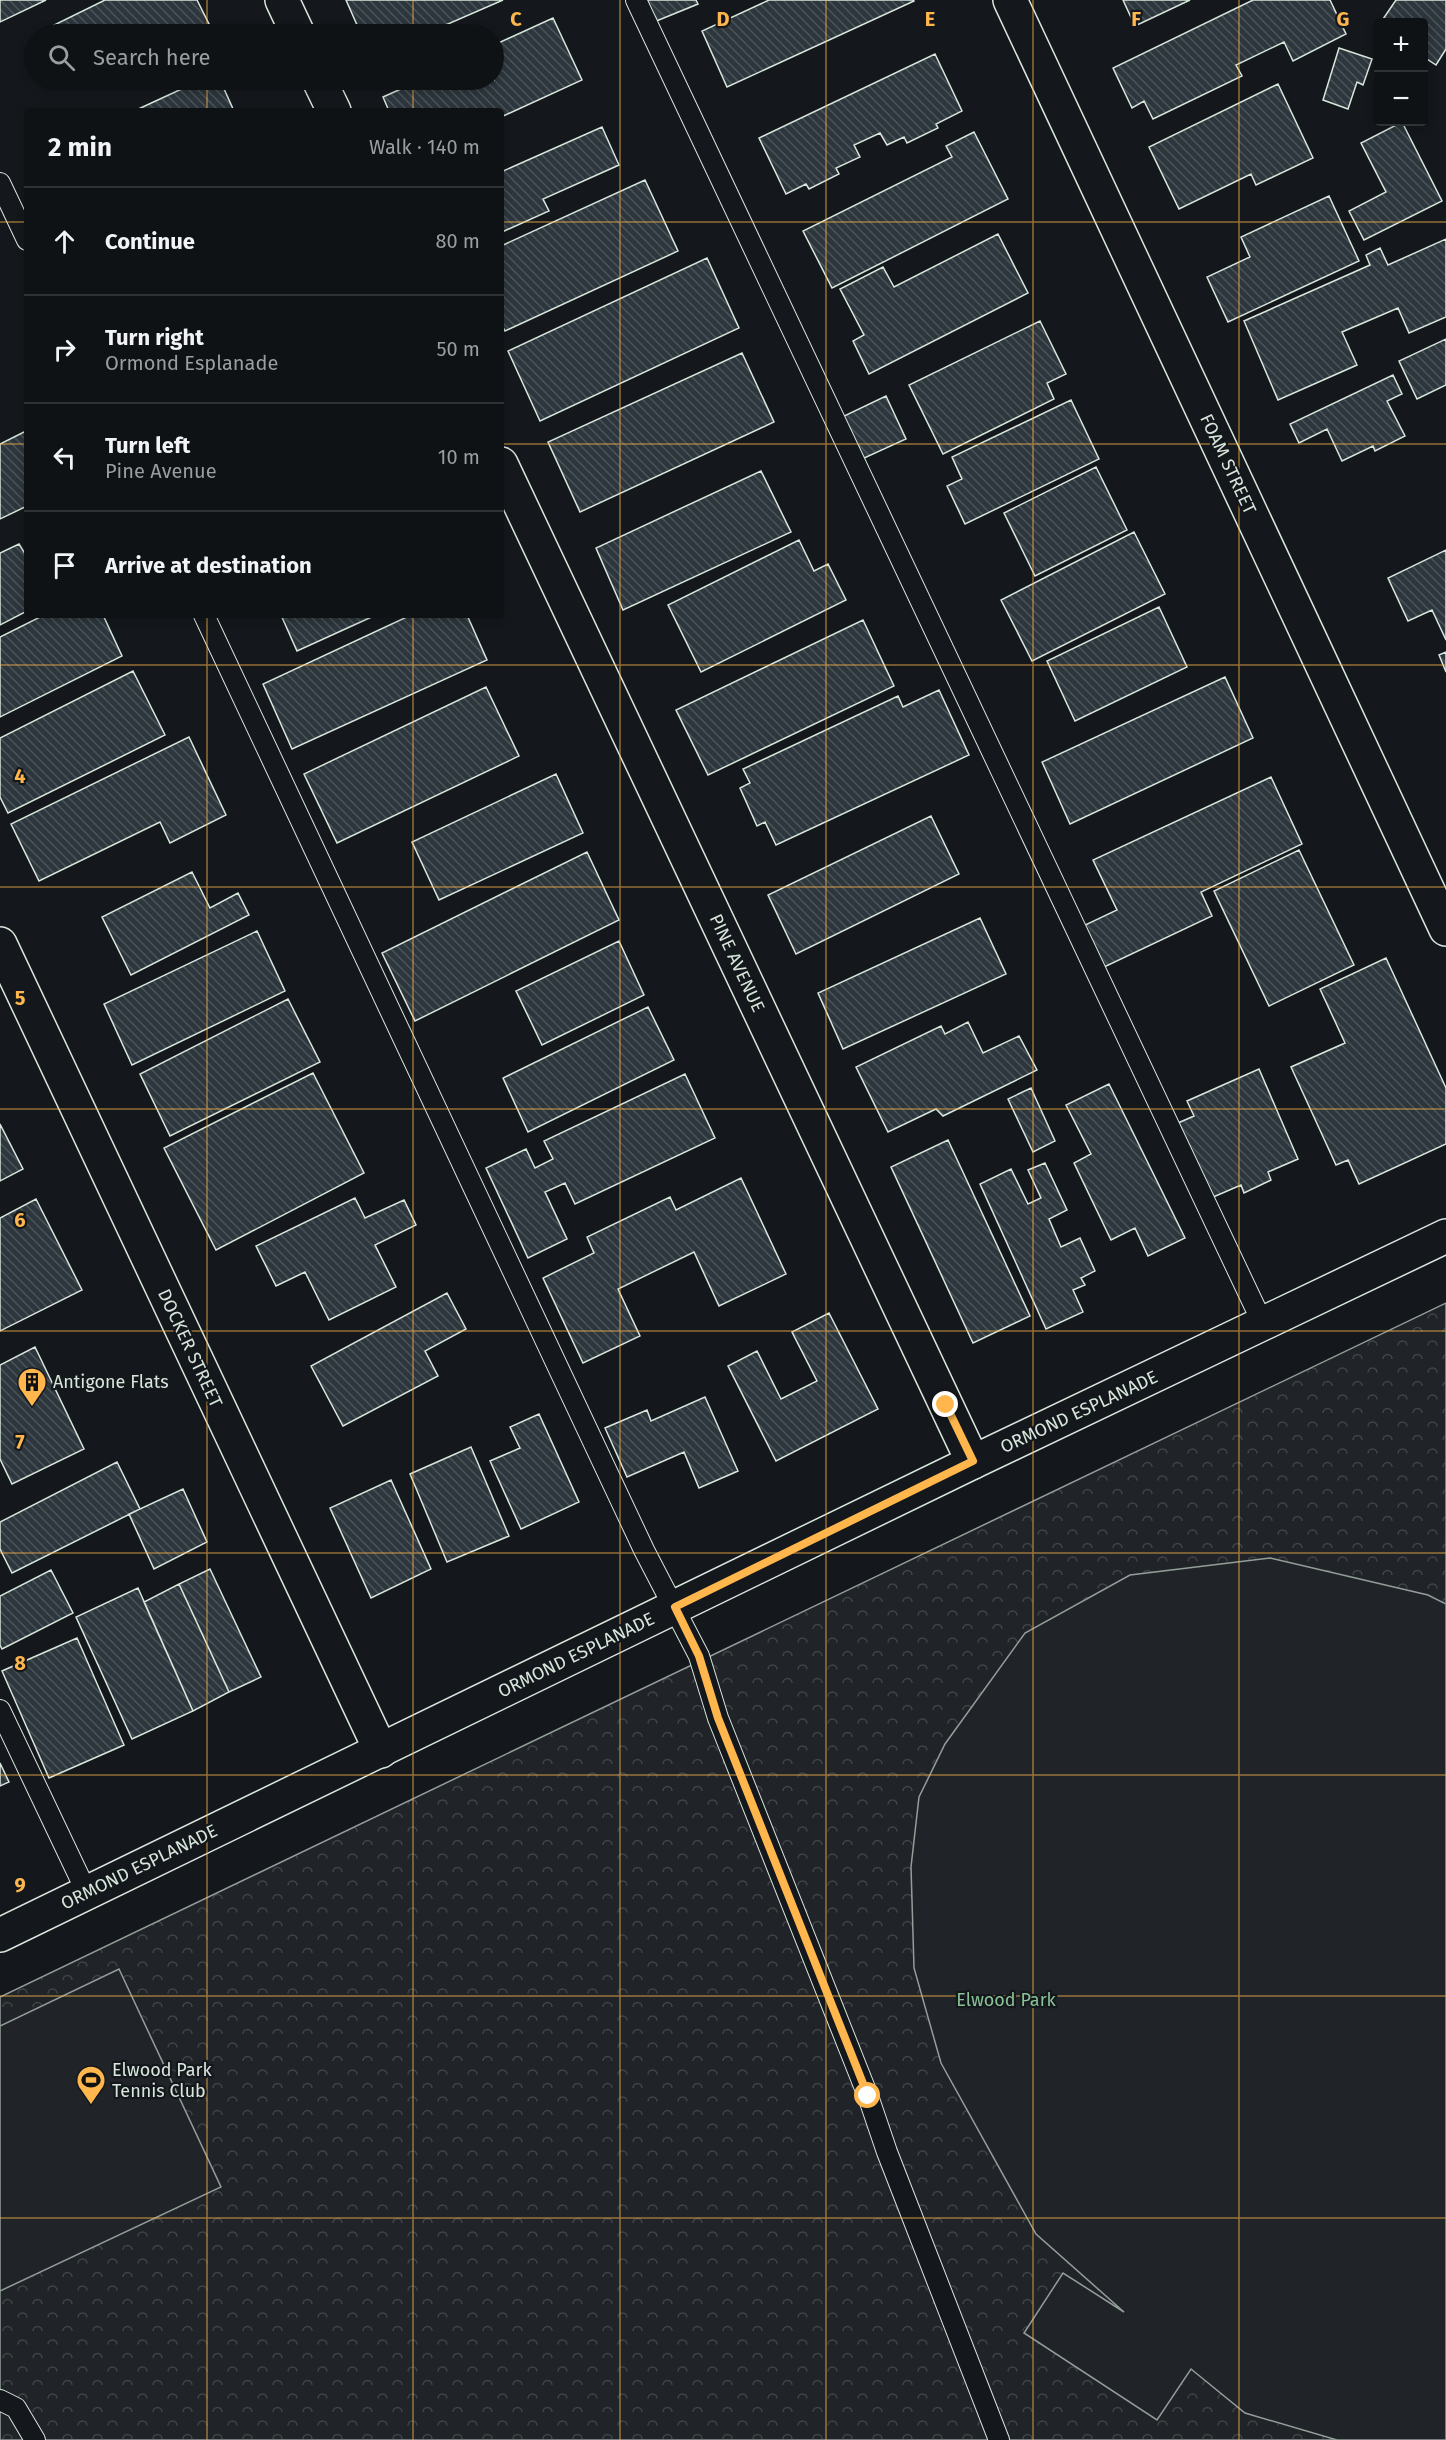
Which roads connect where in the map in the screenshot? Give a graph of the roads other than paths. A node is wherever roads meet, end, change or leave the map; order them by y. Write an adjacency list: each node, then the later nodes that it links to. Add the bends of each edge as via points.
1 (282, 0): 4 (street)
2 (636, 0): 14 (lane)
3 (1010, 0): 11 (street, FOAM STREET)
4 (293, 24)
5 (324, 90): 6 (street)
6 (333, 108)
7 (0, 183): 8 (lane)
8 (24, 234)
9 (504, 470): 15 (street, PINE AVENUE)
10 (205, 618): 16 (lane, via 644,1550)
11 (1446, 929)
12 (0, 944): 18 (street, DOCKER STREET)
13 (1446, 1236): 14 (street, ORMOND ESPLANADE)
14 (1263, 1324): 15 (street, ORMOND ESPLANADE)
15 (973, 1461): 16 (street, ORMOND ESPLANADE)
16 (675, 1607): 18 (street, ORMOND ESPLANADE); 23 (lane, via 699,1656 718,1718)
17 (0, 1710): 19 (lane)
18 (381, 1750): 19 (street, ORMOND ESPLANADE)
19 (87, 1893): 20 (street, ORMOND ESPLANADE)
20 (0, 1935)
21 (0, 2400): 22 (lane, via 16,2408)
22 (35, 2440)
23 (999, 2440)

